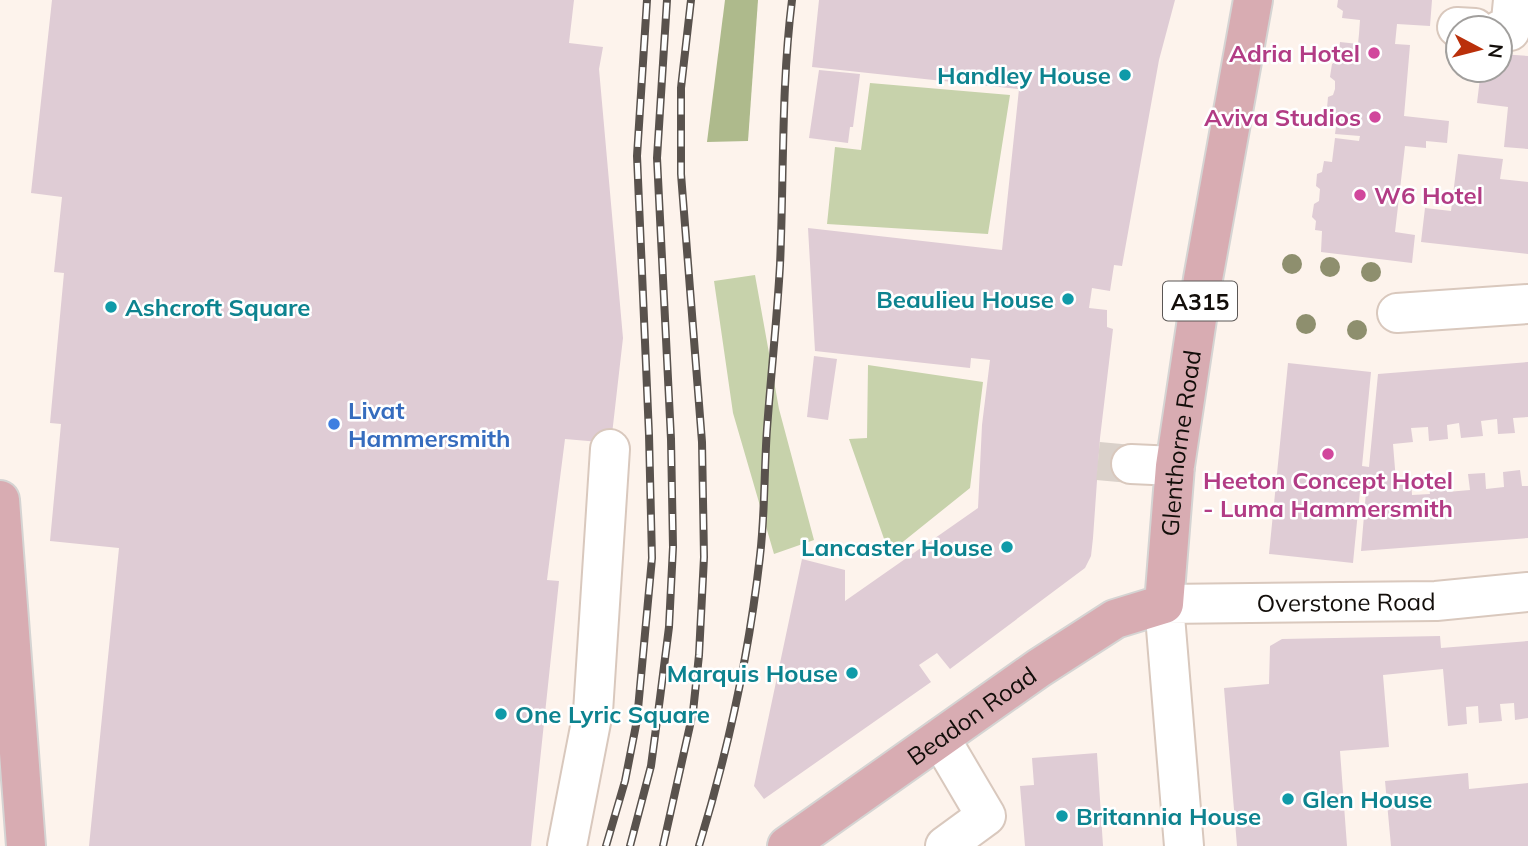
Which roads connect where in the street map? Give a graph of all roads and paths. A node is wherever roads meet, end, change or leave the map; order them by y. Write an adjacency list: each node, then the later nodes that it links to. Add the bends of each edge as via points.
1 (1253, 0): 6 (main road, Glenthorne Road / A315)
2 (1528, 304): 3 (street)
3 (1396, 313)
4 (610, 449): 12 (street, via 593,712)
5 (1131, 464): 6 (street)
6 (1175, 466): 9 (main road, Glenthorne Road / A315)
7 (0, 500): 11 (main road)
8 (1528, 593): 9 (street, Overstone Road, via 1436,601)
9 (1164, 604): 10 (main road, Beadon Road, via 1115,619); 15 (street, Glenthorne Road)
10 (940, 738): 13 (main road, Beadon Road); 14 (street, via 986,816)
11 (26, 846)
12 (567, 846)
13 (787, 846)
14 (945, 846)
15 (1184, 846)

